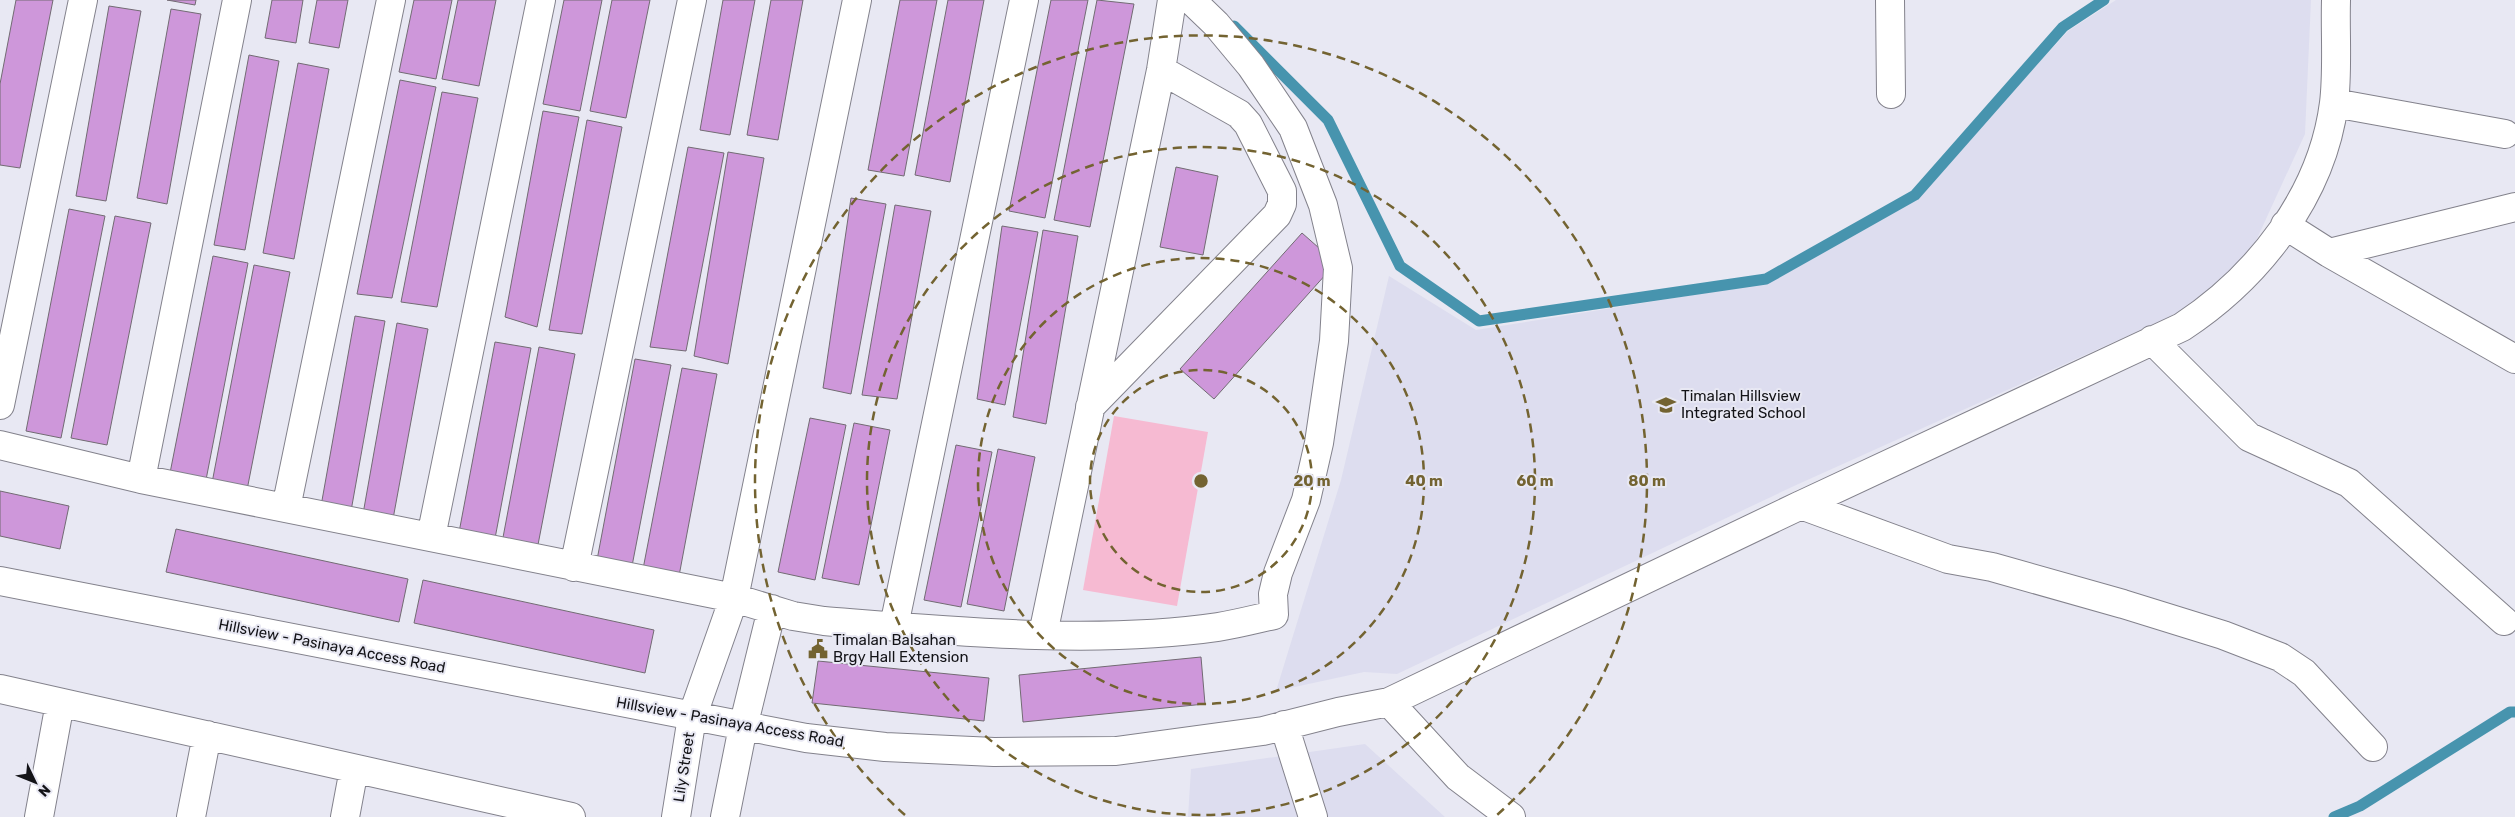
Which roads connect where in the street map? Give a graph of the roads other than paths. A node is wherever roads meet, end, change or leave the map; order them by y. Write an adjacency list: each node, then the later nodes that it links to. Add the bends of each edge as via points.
1 (83, 0): 21 (street)
2 (237, 0): 24 (street)
3 (391, 0): 26 (street)
4 (540, 0): 27 (street)
5 (692, 0): 28 (street)
6 (857, 0): 30 (street, Lily Street)
7 (1024, 0): 33 (street)
8 (1172, 0): 12 (street)
9 (1191, 0): 34 (street, via 1251,66 1293,128 1323,205 1338,268 1334,340 1319,443 1306,500 1272,594 1274,615 1219,627 1161,633)
10 (1890, 0): 13 (street)
11 (2336, 0): 14 (street, Hillsview - Pasinaya Access Road)
12 (1160, 70): 22 (street); 22 (street, via 1239,114 1248,124 1282,191 1282,204 1277,215)
13 (1891, 94)
14 (2334, 103): 15 (street); 17 (street, Hillsview - Pasinaya Access Road, via 2311,183)
15 (2505, 134)
16 (2515, 207): 18 (street)
17 (2285, 225): 18 (street); 19 (street, Hillsview - Pasinaya Access Road, via 2261,258 2213,307 2182,327)
18 (2329, 253): 20 (street)
19 (2152, 340): 25 (street, Hillsview - Pasinaya Access Road); 32 (street, via 2249,437 2349,483)
20 (2515, 359)
21 (0, 405)
22 (1090, 407): 34 (street)
23 (0, 445): 24 (street)
24 (141, 480): 26 (street)
25 (1801, 505): 36 (street, Hillsview - Pasinaya Access Road); 42 (street, via 1948,559 1992,566 2114,601 2223,635 2280,657 2304,673)
26 (286, 508): 27 (street)
27 (431, 537): 28 (street)
28 (574, 567): 30 (street)
29 (0, 580): 38 (street, Hillsview - Pasinaya Access Road)
30 (734, 598): 31 (street); 38 (street, Lily Street)
31 (772, 609): 33 (street, via 793,616); 40 (street)
32 (2504, 621)
33 (894, 626): 34 (street)
34 (1043, 634)
35 (0, 689): 37 (street)
36 (1389, 702): 39 (street, Hillsview - Pasinaya Access Road); 52 (street, via 1458,776)
37 (60, 703): 41 (street); 45 (street)
38 (692, 717): 40 (street, Hillsview - Pasinaya Access Road); 49 (street, Lily Street)
39 (1284, 725): 40 (street, Hillsview - Pasinaya Access Road, via 1116,751 1020,753 885,747); 51 (street)
40 (743, 727): 50 (street)
41 (206, 736): 43 (street); 46 (street)
42 (2373, 747)
43 (354, 769): 44 (street); 47 (street)
44 (511, 810): 48 (street)
45 (39, 817)
46 (191, 817)
47 (345, 817)
48 (572, 817)
49 (676, 817)
50 (725, 817)
51 (1314, 817)
52 (1511, 817)

